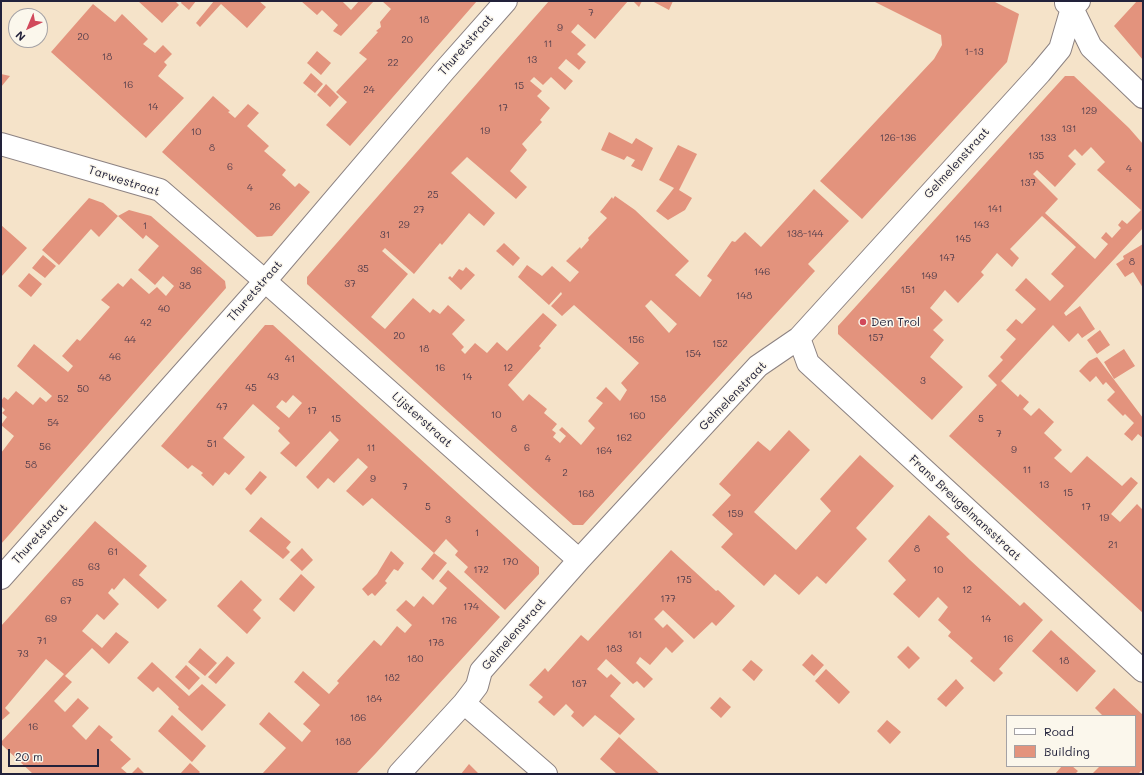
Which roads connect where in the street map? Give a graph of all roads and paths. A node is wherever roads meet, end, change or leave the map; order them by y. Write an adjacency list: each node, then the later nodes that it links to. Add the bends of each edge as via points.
1 (506, 1): 5 (street, Thuretstraat)
2 (1072, 3): 3 (street, via 1091,47); 6 (street, Gelmelenstraat, via 1060,49)
3 (1143, 97)
4 (1, 144): 5 (street, Tarwestraat, via 160,190)
5 (265, 281): 7 (street, Lijsterstraat); 8 (street, Thuretstraat)
6 (799, 338): 7 (street, Gelmelenstraat, via 758,366); 9 (street, Frans Breugelmansstraat, via 808,364)
7 (579, 560): 10 (street, Gelmelenstraat, via 481,671 477,686)
8 (1, 578)
9 (1143, 671)
10 (464, 703): 11 (street, Gelmelenstraat); 12 (street)
11 (399, 774)
12 (546, 774)

